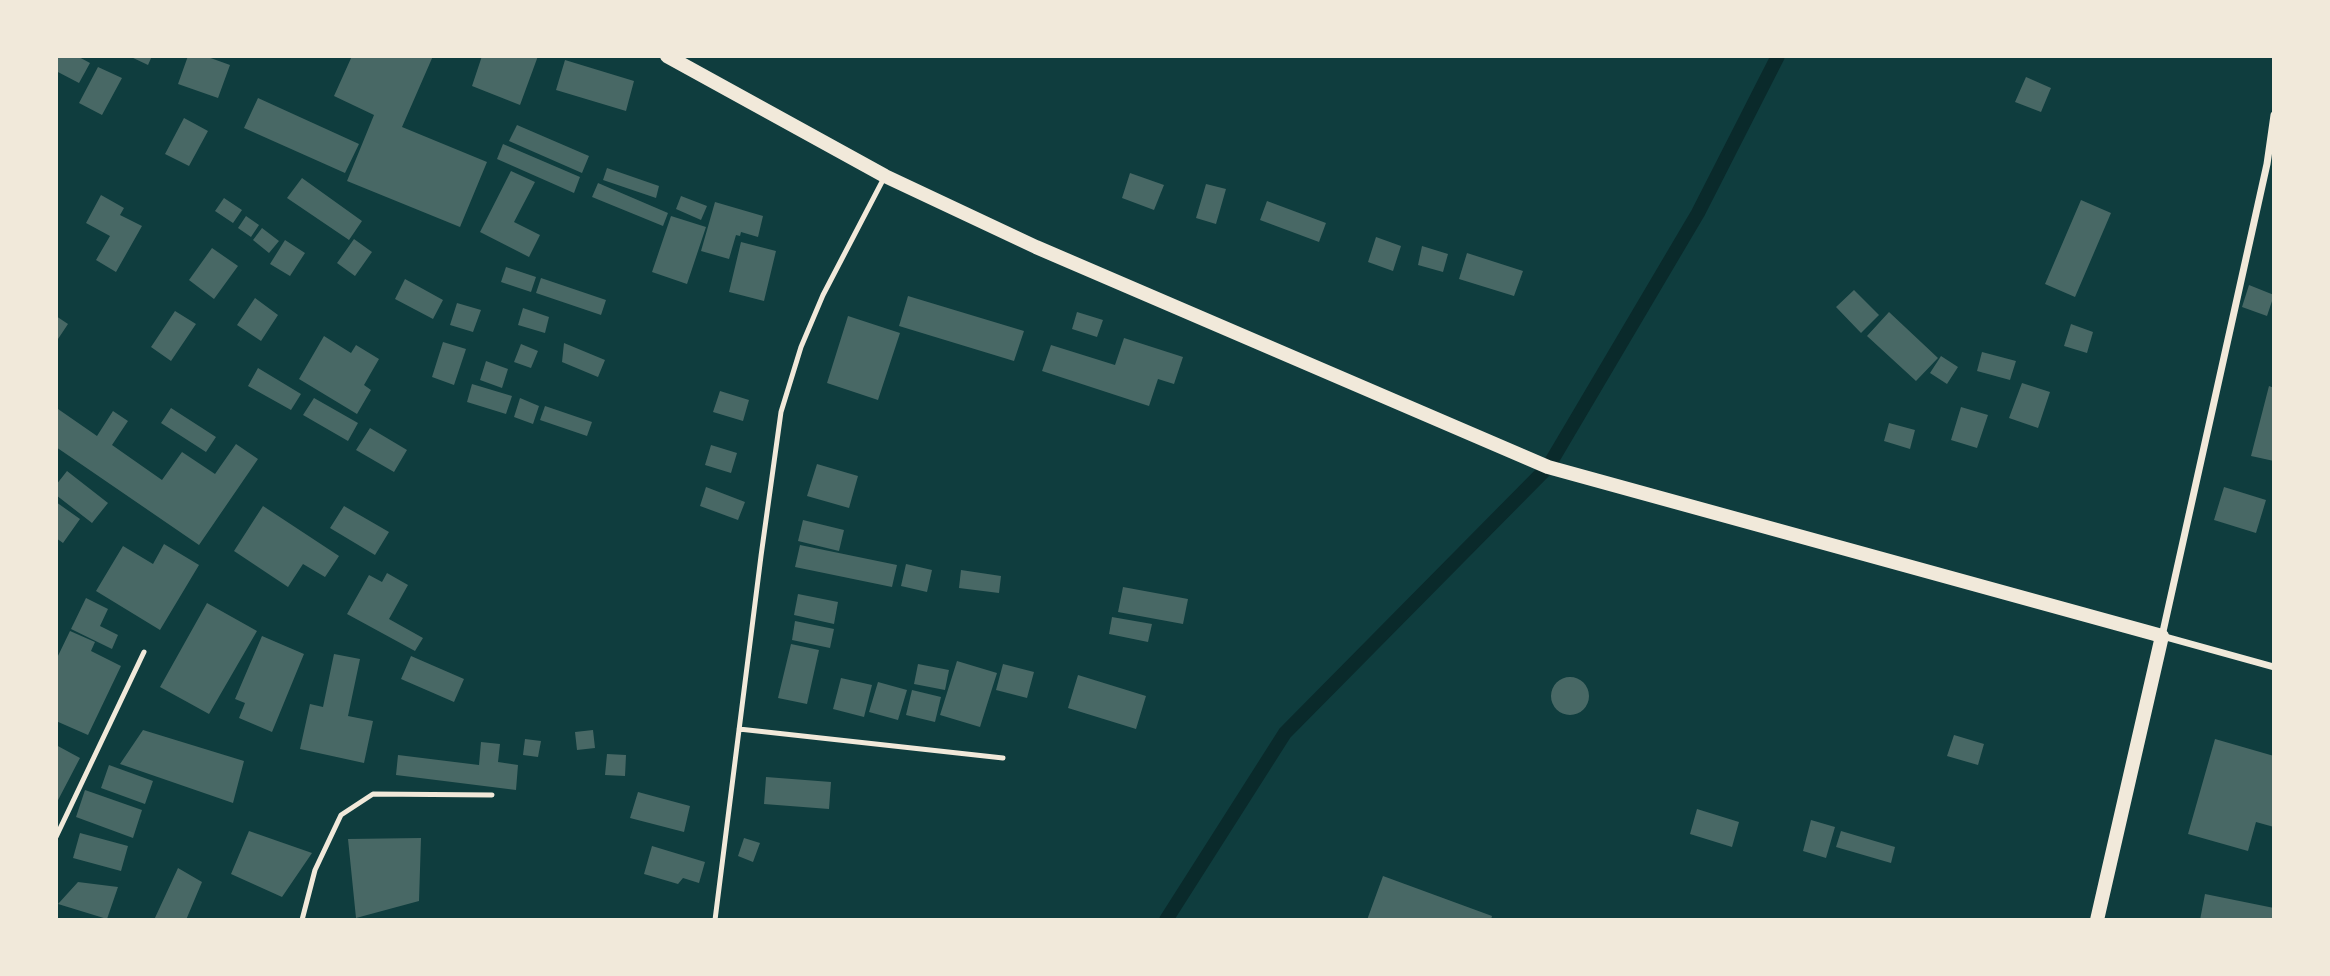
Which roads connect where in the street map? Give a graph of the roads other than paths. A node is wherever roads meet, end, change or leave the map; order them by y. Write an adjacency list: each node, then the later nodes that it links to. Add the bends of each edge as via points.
1 (667, 56): 4 (main road)
2 (2274, 115): 3 (street)
3 (2270, 165): 5 (street)
4 (885, 176): 5 (main road, via 1036,247 1548,467); 8 (lane, via 822,295 781,412)
5 (2162, 636): 7 (street); 14 (main road)
6 (144, 652): 11 (lane)
7 (2274, 667)
8 (739, 729): 9 (lane); 13 (lane)
9 (1003, 758)
10 (492, 795): 12 (lane, via 373,794 341,815 315,870)
11 (56, 837)
12 (302, 920)
13 (715, 920)
14 (2097, 920)

